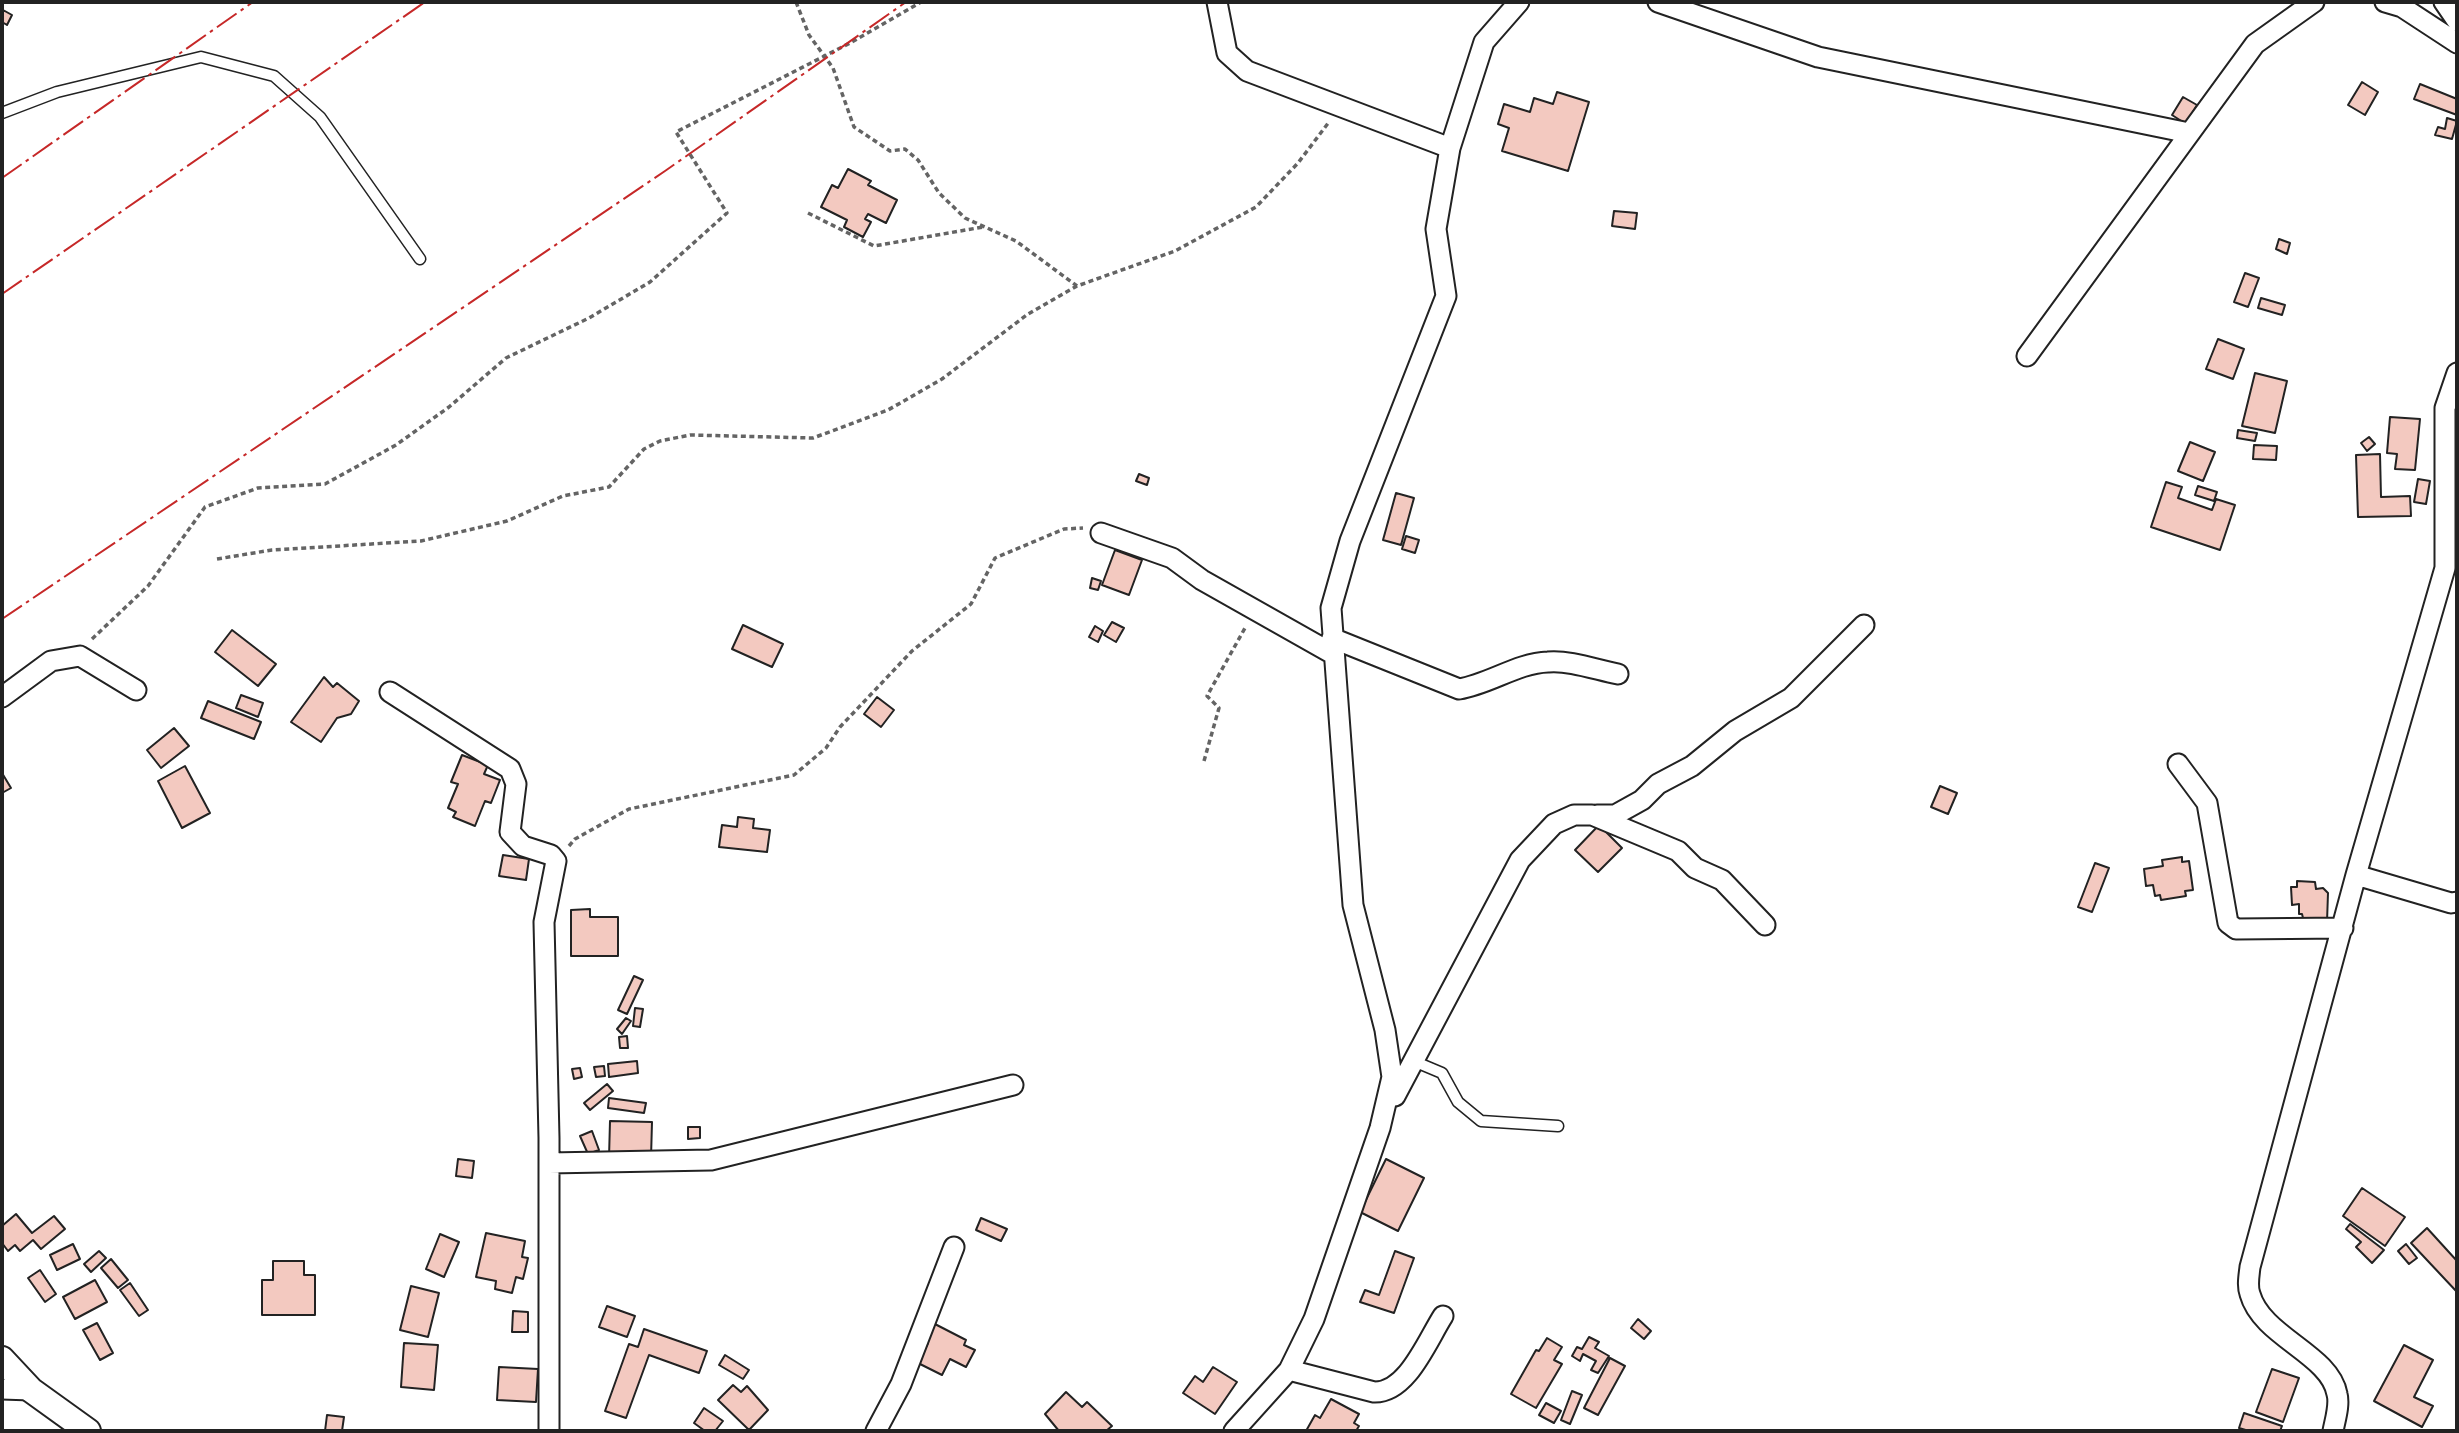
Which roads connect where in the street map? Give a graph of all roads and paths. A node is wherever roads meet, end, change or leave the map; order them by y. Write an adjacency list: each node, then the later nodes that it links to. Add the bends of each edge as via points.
1 (796, 2): 11 (path, via 808,35)
2 (921, 2): 11 (path)
3 (1217, 2): 12 (street, via 1227,53 1247,71)
4 (1519, 2): 15 (street, via 1484,42)
5 (1658, 2): 14 (street, via 1818,57)
6 (2314, 2): 14 (street, via 2255,44)
7 (2385, 2): 10 (street, via 2402,7)
8 (2444, 2): 9 (street)
9 (2457, 21)
10 (2457, 43)
11 (825, 56): 17 (path, via 854,127 890,151 905,149 918,160 939,194 965,218); 27 (path, via 676,132 727,213 650,282 506,358 396,444 325,484 258,488 205,507 148,586 98,636)
12 (1340, 106): 15 (street); 19 (path, via 1298,163 1256,207 1175,251)
13 (2, 113): 18 (lane, via 57,92 201,57 274,76 320,117)
14 (2189, 134): 20 (street)
15 (1450, 148): 28 (street, via 1436,229 1446,296 1350,541 1331,608)
16 (808, 214): 17 (path, via 874,246)
17 (985, 226): 19 (path, via 1016,241)
18 (420, 258)
19 (1077, 286): 24 (path, via 1028,314 942,379 888,410 813,438 690,435 660,440 644,449 609,487 563,496 507,521 421,541 272,550)
20 (2027, 356)
21 (2457, 373): 22 (street)
22 (2451, 409): 37 (street, via 2445,568)
23 (1101, 533): 25 (street, via 1172,558); 36 (path, via 1083,527 1064,529 995,558 971,604 912,651 840,727 827,748 794,775 629,809 575,839)
24 (217, 559)
25 (1255, 611): 28 (street); 33 (path, via 1207,696 1219,708)
26 (1864, 625): 35 (street, via 1791,698 1735,731 1642,800 1615,815)
27 (86, 642)
28 (1332, 646): 29 (street, via 1459,689 1549,661); 44 (street, via 1353,905 1385,1030 1392,1077)
29 (1618, 674)
30 (135, 690): 32 (street, via 80,656 51,661)
31 (390, 692): 36 (street, via 510,769 516,784 510,832 523,846)
32 (2, 697)
33 (1204, 761)
34 (2178, 764): 40 (street, via 2207,803 2228,923 2236,929)
35 (1592, 815): 39 (street, via 1678,851 1695,868 1722,880); 41 (street, via 1574,815 1555,824 1520,860)
36 (556, 861): 45 (street, via 544,922)
37 (2356, 875): 38 (street); 40 (street)
38 (2457, 902)
39 (1765, 925)
40 (2343, 928): 56 (street, via 2250,1267 2249,1291 2254,1307 2271,1326 2332,1378 2338,1395)
41 (1411, 1060): 43 (lane, via 1442,1073 1458,1102 1481,1121); 44 (street)
42 (1013, 1085): 45 (street, via 710,1160)
43 (1558, 1126)
44 (1380, 1128): 49 (street, via 1314,1318)
45 (549, 1163): 53 (street)
46 (954, 1247): 54 (street, via 901,1384)
47 (1444, 1316): 49 (street, via 1399,1384 1388,1392)
48 (2, 1359): 51 (street)
49 (1289, 1370): 55 (street)
50 (2, 1389): 51 (street)
51 (31, 1390): 52 (street)
52 (88, 1431)
53 (549, 1431)
54 (876, 1431)
55 (1234, 1431)
56 (2333, 1431)

